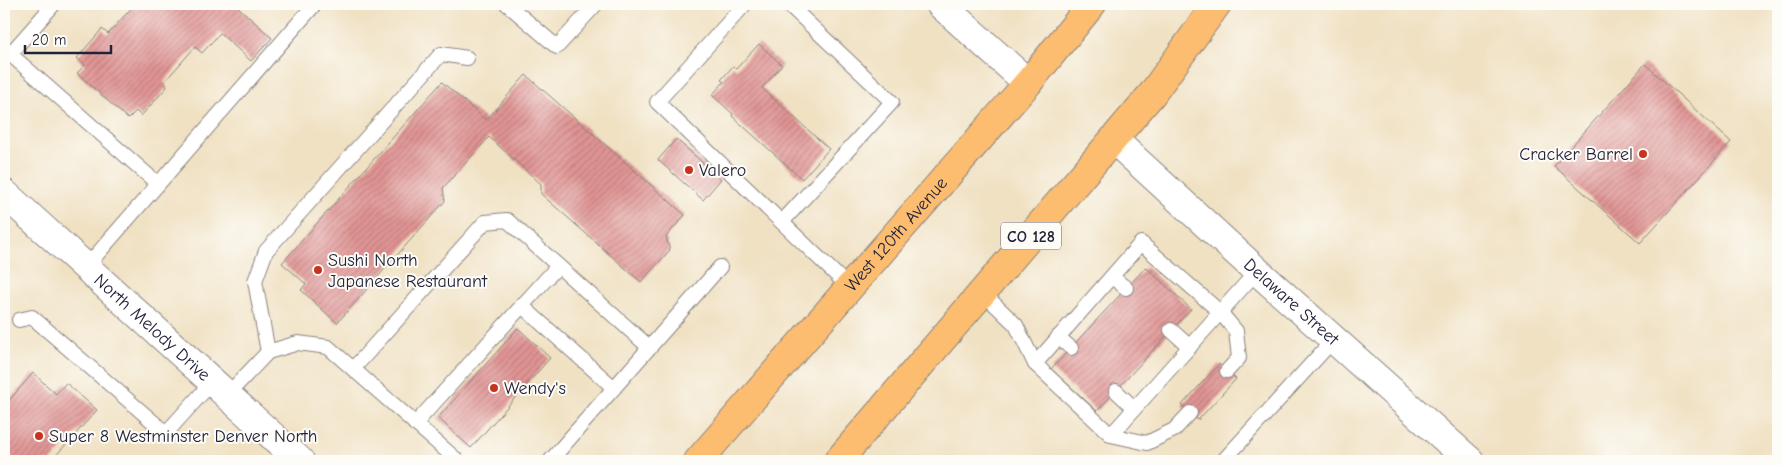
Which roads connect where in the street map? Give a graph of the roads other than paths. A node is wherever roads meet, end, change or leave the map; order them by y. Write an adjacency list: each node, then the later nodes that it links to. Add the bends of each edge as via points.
1 (54, 4): 13 (lane, via 10,54)
2 (315, 4): 13 (lane)
3 (507, 4): 4 (lane, via 557,47)
4 (596, 4)
5 (745, 4): 15 (lane, via 657,102)
6 (788, 4): 15 (lane, via 892,102)
7 (940, 4): 11 (street)
8 (1092, 4): 11 (main road, West 120th Avenue)
9 (1217, 4): 12 (main road, CO 128, via 1152,94)
10 (467, 58): 33 (lane, via 441,54 266,251 255,281)
11 (1028, 83): 21 (main road, West 120th Avenue)
12 (1114, 140): 19 (street, Delaware Street); 23 (main road, CO 128)
13 (158, 184): 17 (lane)
14 (4, 193): 17 (street, North Melody Drive)
15 (782, 222): 21 (lane)
16 (558, 266): 24 (lane); 31 (lane); 35 (lane, via 507,220 485,222)
17 (86, 267): 37 (street, North Melody Drive)
18 (720, 267): 31 (lane)
19 (1257, 271): 25 (lane); 29 (street, Delaware Street)
20 (1112, 277): 22 (lane); 25 (lane, via 1141,243); 28 (lane)
21 (850, 288): 47 (main road, West 120th Avenue)
22 (1126, 288)
23 (982, 293): 34 (lane, via 1016,325); 48 (main road, CO 128)
24 (522, 306): 38 (lane); 42 (lane)
25 (1220, 312): 30 (lane); 36 (lane, via 1236,331 1239,358)
26 (19, 320): 37 (lane, via 32,317 166,434)
27 (1171, 330): 30 (lane)
28 (1058, 337): 32 (lane); 34 (lane)
29 (1334, 339): 49 (lane); 50 (street, Delaware Street)
30 (1190, 347): 40 (lane)
31 (650, 348): 38 (lane)
32 (1071, 348)
33 (268, 352): 35 (lane, via 298,343 328,347); 37 (lane)
34 (1035, 364): 43 (lane)
35 (353, 369): 42 (lane)
36 (1227, 371)
37 (221, 388): 44 (street, North Melody Drive)
38 (614, 388): 46 (lane)
39 (1116, 391): 40 (lane)
40 (1134, 408): 43 (lane)
41 (1190, 413): 43 (lane, via 1174,430 1147,444)
42 (415, 424): 45 (lane)
43 (1111, 435)
44 (300, 461)
45 (458, 461)
46 (550, 461)
47 (698, 461)
48 (838, 461)
49 (1223, 461)
50 (1470, 461)

